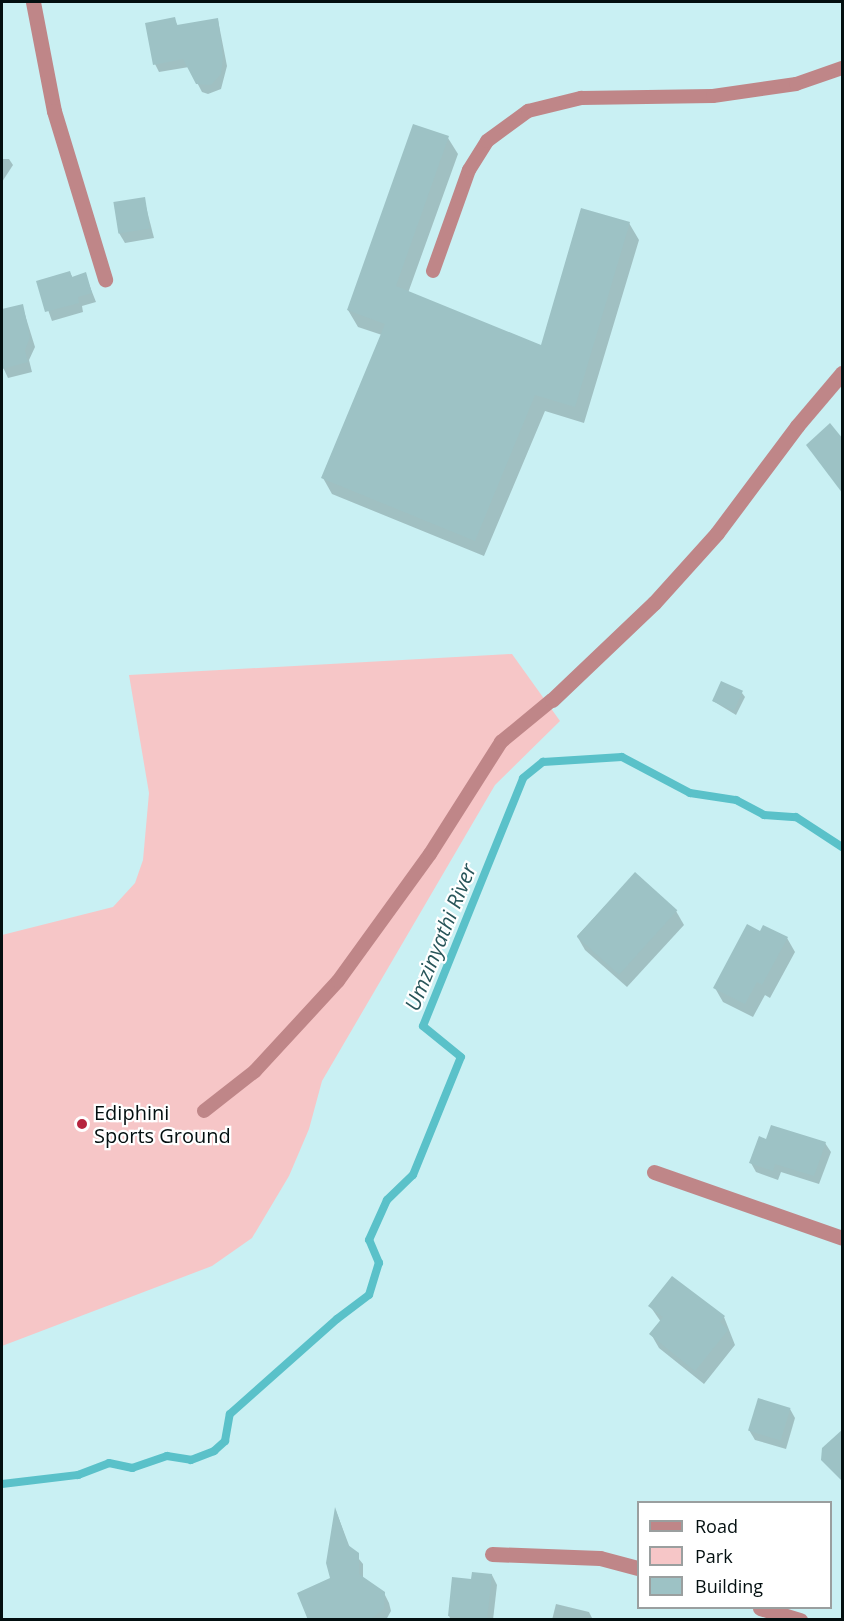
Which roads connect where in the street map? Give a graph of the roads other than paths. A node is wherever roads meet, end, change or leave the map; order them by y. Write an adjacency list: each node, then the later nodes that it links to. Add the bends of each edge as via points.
1 (33, 2): 4 (street, via 54,111)
2 (843, 69): 3 (lane, via 796,84 713,96 581,98 528,111 487,141 469,170)
3 (434, 272)
4 (105, 279)
5 (843, 373): 6 (street, via 797,426 717,532 654,603)
6 (552, 700): 7 (lane, via 501,742 430,854 338,981 255,1071)
7 (204, 1112)
8 (654, 1172): 9 (street)
9 (843, 1238)
10 (492, 1554): 11 (street, via 600,1558)
11 (637, 1567)
12 (763, 1609): 13 (street)
13 (800, 1620)

